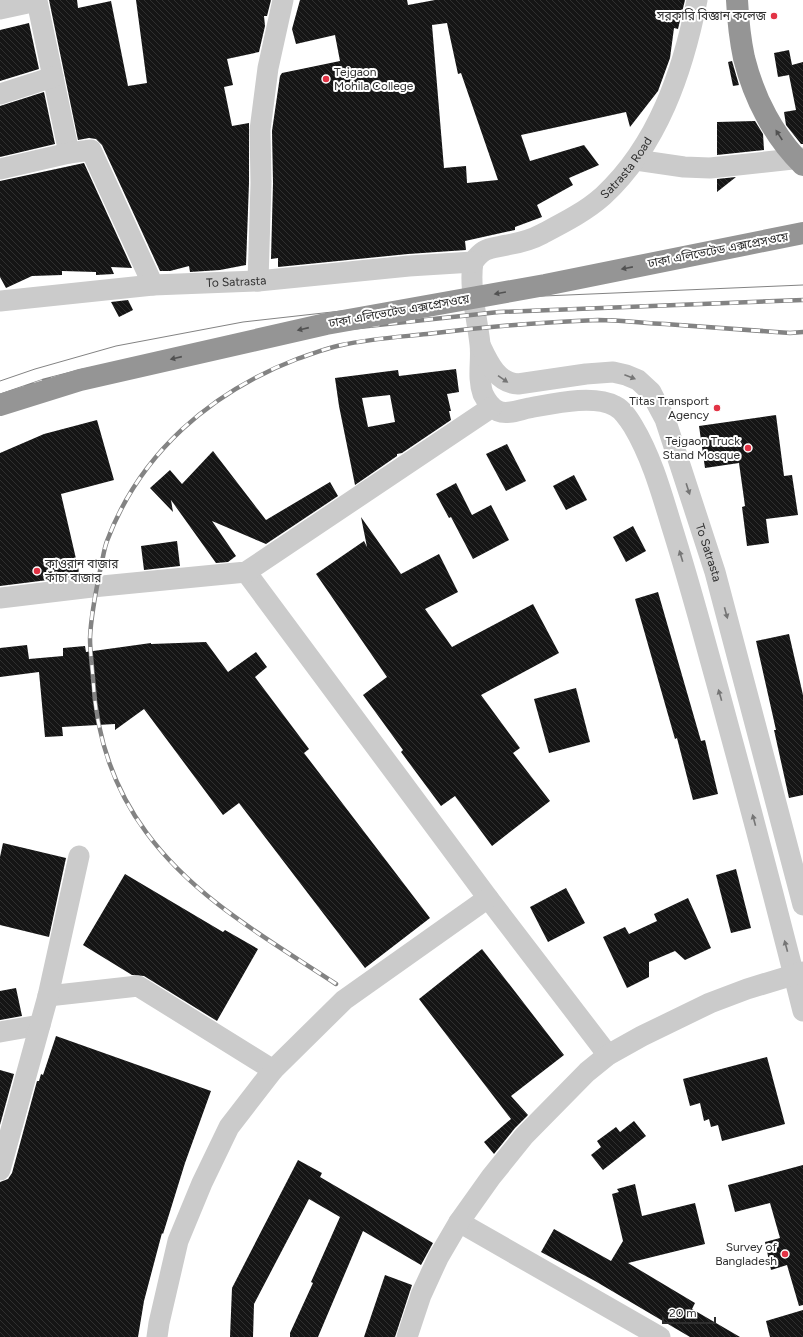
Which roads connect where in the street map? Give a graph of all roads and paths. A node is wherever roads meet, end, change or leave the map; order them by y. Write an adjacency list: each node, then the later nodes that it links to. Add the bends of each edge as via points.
1 (283, 0): 14 (street, via 268,68 260,130)
2 (697, 0): 9 (street, Satrasta Road, via 692,27 669,97)
3 (737, 0): 10 (highway, one-way to 3, bridge, via 790,152 775,130 755,92 744,59)
4 (0, 9): 5 (street, via 37,1)
5 (53, 77): 6 (street); 7 (street)
6 (0, 94)
7 (69, 153): 11 (street); 15 (street, via 91,150)
8 (803, 158): 9 (street, via 710,168)
9 (636, 160): 13 (street, Satrasta Road, via 602,196 583,211 538,236 484,250)
10 (803, 165)
11 (0, 169)
12 (803, 233): 19 (highway, ঢাকা এলিভেটেড এক্সপ্রেসওয়ে, one-way to 19, bridge, via 545,285 326,324 80,380)
13 (473, 262): 14 (street, To Satrasta, via 401,266); 17 (street, via 474,300)
14 (258, 281): 15 (street, To Satrasta)
15 (152, 285): 16 (street, To Satrasta)
16 (0, 301)
17 (481, 347): 18 (street, To Satrasta, one-way to 18, via 497,375 511,383 613,372 638,380 651,392); 20 (street, via 481,385 483,394)
18 (657, 404): 21 (street); 23 (street, To Satrasta, one-way to 23)
19 (0, 405)
20 (492, 407): 21 (street, via 498,411 510,412 577,400 595,401 613,405); 22 (street)
21 (629, 419): 24 (street, one-way to 21, via 652,464)
22 (246, 572): 25 (street); 27 (street)
23 (715, 572): 24 (street); 28 (street, To Satrasta, one-way to 28)
24 (688, 580): 29 (street, one-way to 24)
25 (0, 598)
26 (79, 856): 30 (street)
27 (488, 898): 34 (street); 35 (street, via 344,1000)
28 (803, 905)
29 (798, 973): 31 (street); 34 (street, via 710,1002)
30 (48, 996): 32 (street); 35 (street, via 138,986)
31 (803, 1011)
32 (40, 1025): 33 (street); 36 (street)
33 (0, 1032)
34 (608, 1055): 37 (street, via 587,1072 524,1136)
35 (273, 1070): 38 (street, via 229,1127 202,1183 178,1241 158,1323)
36 (0, 1170)
37 (459, 1222): 39 (street, via 438,1258 421,1295); 40 (street)
38 (157, 1337)
39 (407, 1337)
40 (660, 1337)

